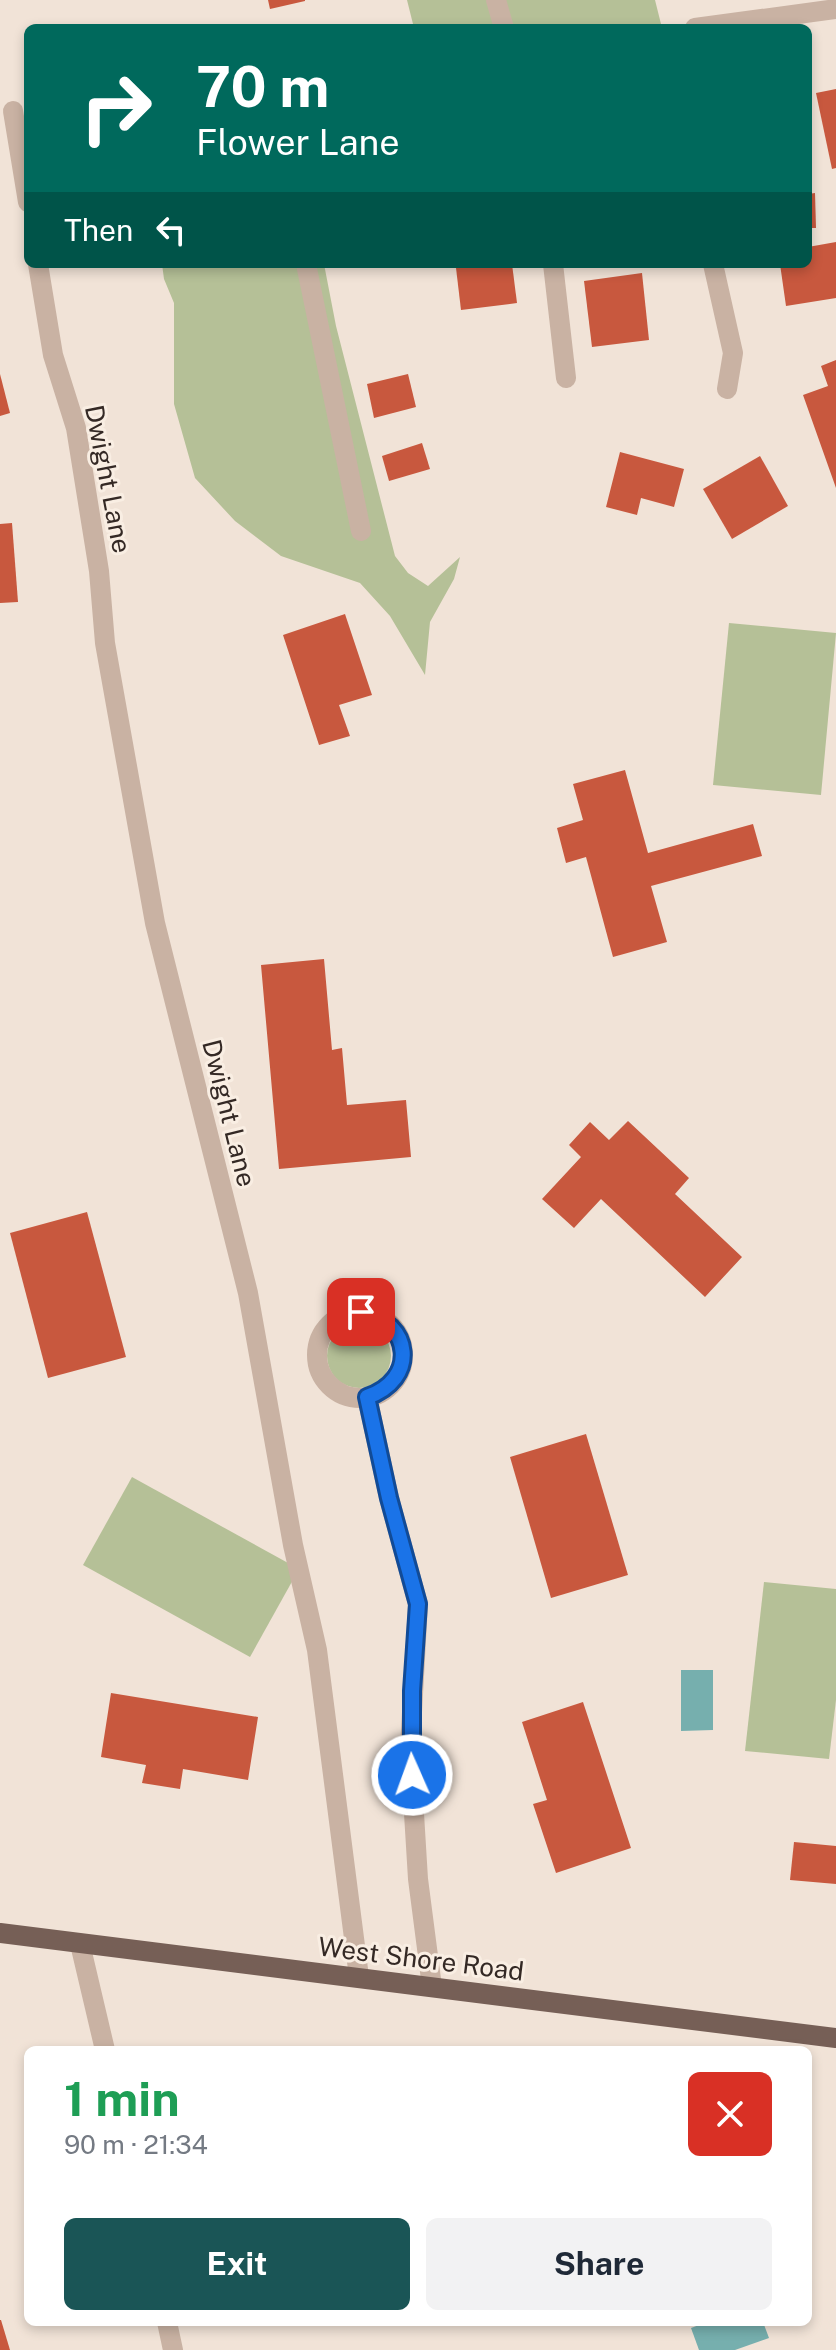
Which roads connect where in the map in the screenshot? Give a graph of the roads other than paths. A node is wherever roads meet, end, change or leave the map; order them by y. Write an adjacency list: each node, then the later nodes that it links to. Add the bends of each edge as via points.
1 (496, 0): 3 (street)
2 (836, 9): 4 (street)
3 (503, 24)
4 (725, 24)
5 (14, 110): 6 (street)
6 (24, 176)
7 (39, 268): 17 (street, Dwight Lane, via 53,355 76,428 105,643 155,923 248,1293 317,1650)
8 (307, 268): 13 (street)
9 (553, 268): 11 (street)
10 (714, 268): 12 (street, via 733,353)
11 (566, 378)
12 (727, 389)
13 (361, 531)
14 (367, 1397): 14 (street, via 392,1385 400,1373 402,1345 397,1332 375,1314 347,1313 325,1331 317,1358 321,1372 339,1393); 18 (street, via 418,1604 410,1748 418,1879)
15 (0, 1933): 16 (main road, West Shore Road)
16 (80, 1944): 17 (main road, West Shore Road); 20 (street)
17 (359, 1977): 18 (main road, West Shore Road)
18 (432, 1987): 19 (main road, West Shore Road)
19 (836, 2038)
20 (104, 2046)
21 (168, 2326): 22 (street)
22 (173, 2350)

